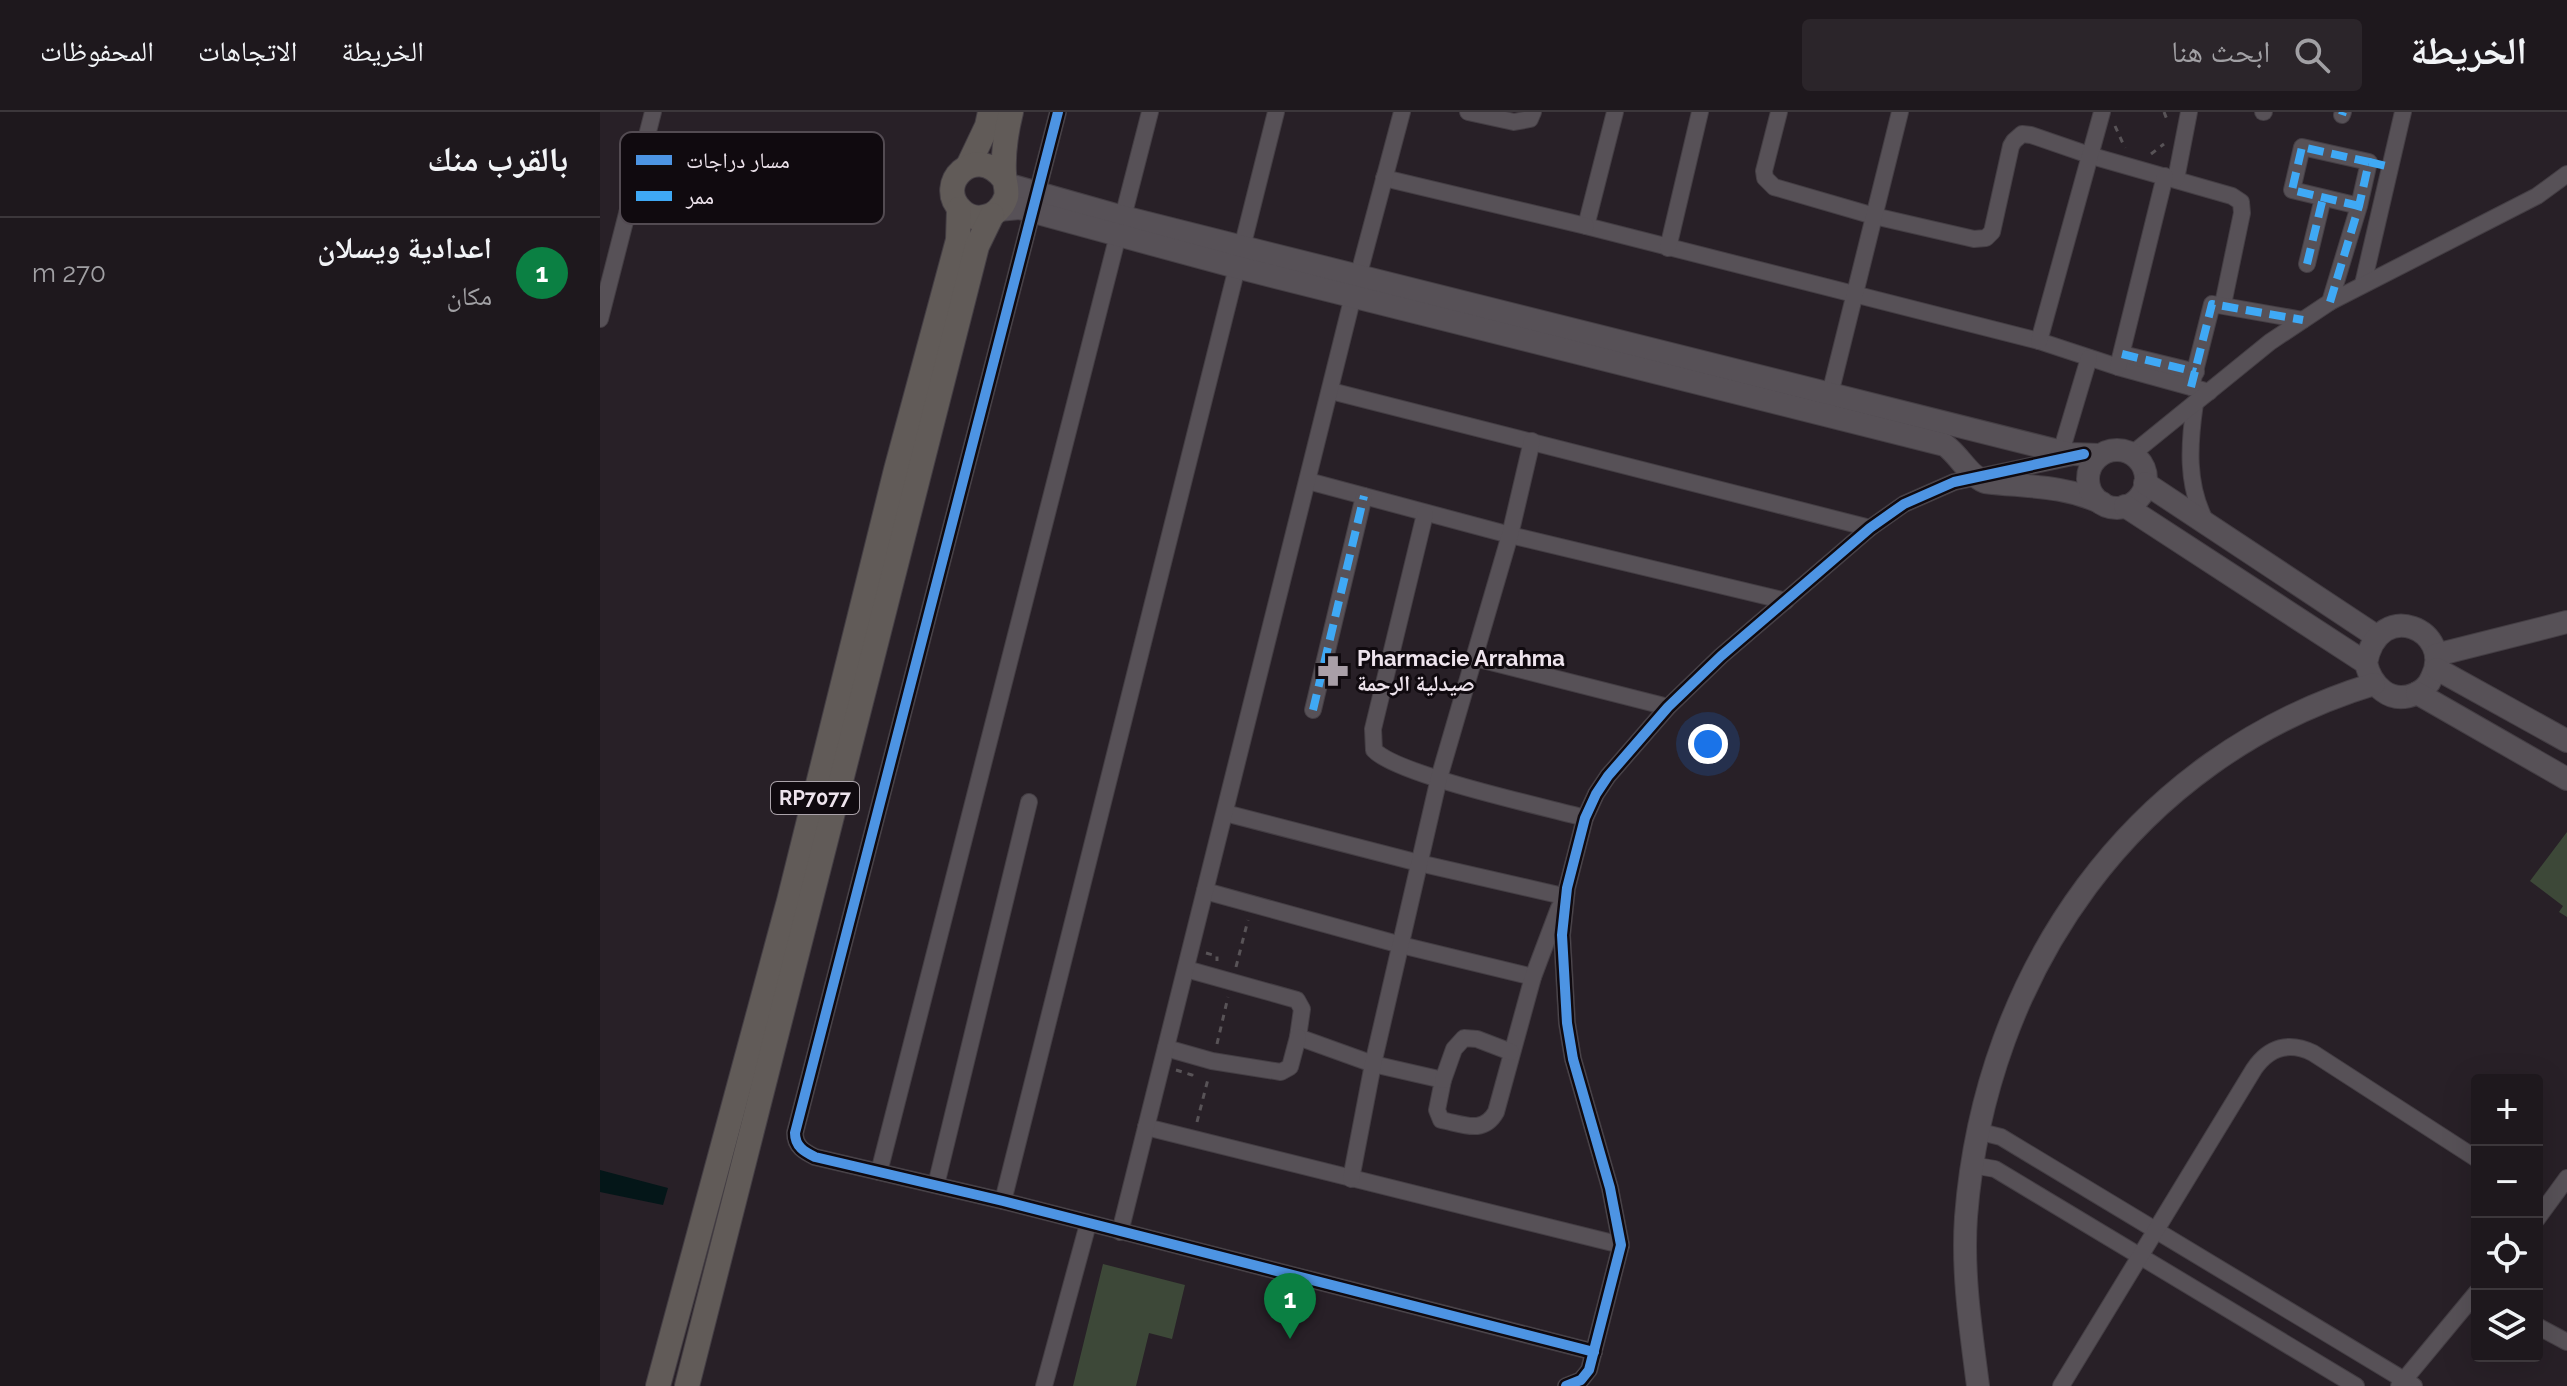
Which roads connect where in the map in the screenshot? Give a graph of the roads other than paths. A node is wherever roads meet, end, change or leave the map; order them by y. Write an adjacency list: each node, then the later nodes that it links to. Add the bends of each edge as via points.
1 (653, 112): 17 (street)
2 (990, 112): 20 (main road, RP7077)
3 (1011, 112): 25 (main road, RP7077)
4 (1058, 112): 27 (street)
5 (1150, 112): 33 (street)
6 (1276, 112): 36 (street)
7 (1402, 112): 23 (street)
8 (1468, 112): 9 (street, via 1520,122)
9 (1533, 112)
10 (1615, 112): 34 (street)
11 (1700, 112): 35 (street)
12 (1779, 112): 31 (street, via 1764,171 1769,184)
13 (1900, 112): 31 (street)
14 (2189, 112): 24 (street)
15 (2403, 112): 21 (street)
16 (2102, 115): 18 (street)
17 (648, 132)
18 (2092, 156): 24 (street); 31 (street, via 2031,135 2017,137 1986,238); 45 (street)
19 (2369, 162): 21 (street); 26 (street, via 2302,147 2292,190); 28 (street)
20 (968, 166): 25 (main road, via 984,164); 29 (main road, RP7077, via 952,189)
21 (2390, 167): 38 (street)
22 (2567, 174): 38 (street, via 2537,196)
23 (1384, 178): 34 (street); 39 (street)
24 (2170, 178): 42 (street, via 2241,202); 47 (street)
25 (1004, 181): 27 (street); 30 (main road, RP7077, via 1006,198)
26 (2323, 198): 28 (street); 37 (street)
27 (1035, 202): 30 (street); 33 (street); 96 (street, via 795,1133 807,1153)
28 (2359, 206): 41 (street)
29 (959, 209): 30 (main road, via 975,217); 112 (main road, RP7077, via 958,240 789,901)
30 (995, 212): 113 (main road, RP7077, via 977,246)
31 (1874, 216): 40 (street)
32 (624, 224): 43 (street)
33 (1120, 226): 36 (street); 96 (street)
34 (1586, 226): 35 (street)
35 (1668, 248): 40 (street)
36 (1239, 257): 39 (street); 100 (street)
37 (2307, 264)
38 (2363, 284): 41 (street)
39 (1356, 286): 49 (street); 50 (street)
40 (1854, 295): 45 (street); 50 (street)
41 (2330, 302): 44 (street)
42 (2223, 304): 44 (street); 48 (street, via 2212,304)
43 (600, 319)
44 (2303, 320): 48 (street, via 2209,392)
45 (2039, 341): 46 (street)
46 (2089, 358): 47 (street); 52 (street)
47 (2120, 360): 48 (street)
48 (2194, 387): 53 (street); 62 (street, via 2192,490)
49 (1331, 391): 51 (street); 56 (street)
50 (1827, 404): 52 (street); 55 (street, via 1945,445)
51 (1532, 441): 63 (street); 64 (street)
52 (2061, 452): 54 (street)
53 (2132, 454): 54 (street, via 2116,450); 57 (street, via 2143,466)
54 (2092, 455): 55 (street); 59 (street, via 2088,481)
55 (1974, 477): 59 (street, via 2081,493); 63 (street, via 1921,496)
56 (1308, 481): 58 (street); 79 (street)
57 (2145, 483): 60 (street, via 2139,497); 62 (street)
58 (1364, 496): 61 (street); 74 (street)
59 (2102, 503): 60 (street)
60 (2125, 506): 70 (street)
61 (1425, 514): 64 (street); 76 (street, via 1372,738 1380,757)
62 (2206, 524): 67 (street)
63 (1870, 528): 65 (street)
64 (1510, 535): 65 (street); 68 (street)
65 (1786, 601): 73 (street)
66 (2567, 622): 69 (street)
67 (2376, 636): 69 (street, via 2387,628 2415,628 2432,643); 70 (street)
68 (1475, 658): 73 (street); 76 (street)
69 (2436, 662): 72 (street, via 2429,683); 75 (street)
70 (2366, 663): 71 (street)
71 (2374, 684): 72 (street, via 2393,696); 93 (street, via 2321,703 2236,748 2151,811 2115,850 2042,957 2016,1008)
72 (2417, 693): 77 (street)
73 (1668, 707): 80 (street, via 1608,776)
74 (1313, 710)
75 (2567, 741)
76 (1439, 778): 80 (street); 81 (street)
77 (2567, 779)
78 (1029, 802): 99 (street)
79 (1225, 813): 81 (street); 82 (street)
80 (1585, 818): 83 (street)
81 (1419, 863): 83 (street); 84 (street)
82 (1205, 891): 84 (street); 85 (street)
83 (1565, 892): 86 (street); 105 (street, via 1567,1023)
84 (1401, 945): 86 (street); 90 (street)
85 (1186, 969): 87 (street, via 1293,998 1302,1009); 88 (street)
86 (1533, 977): 89 (street)
87 (1298, 1037): 88 (street, via 1286,1071 1212,1061); 90 (street)
88 (1166, 1048): 92 (street)
89 (1511, 1052): 91 (street, via 1464,1038 1454,1049); 91 (street, via 1496,1112 1481,1126 1441,1120 1437,1110)
90 (1373, 1064): 91 (street); 98 (street)
91 (1443, 1080)
92 (1146, 1127): 98 (street); 104 (street)
93 (1977, 1131): 95 (street); 103 (street, via 2001,1137)
94 (2471, 1155): 103 (street, via 2313,1053 2280,1047 2269,1051 2254,1069)
95 (1972, 1165): 106 (street, via 1995,1169); 116 (street, via 1967,1278)
96 (879, 1172): 99 (street)
97 (2567, 1178): 101 (street)
98 (1351, 1179): 105 (street)
99 (936, 1185): 100 (street)
100 (1003, 1201): 102 (street)
101 (2543, 1201)
102 (1088, 1224): 104 (street); 114 (street)
103 (2156, 1231): 106 (street); 111 (street)
104 (1120, 1232): 110 (street)
105 (1621, 1245): 110 (street)
106 (2140, 1256): 117 (street); 118 (street)
107 (2471, 1301): 111 (street)
108 (2543, 1329): 109 (street)
109 (2567, 1342)
110 (1594, 1352): 115 (street, via 1586,1375)
111 (2406, 1384)
112 (658, 1386)
113 (687, 1386)
114 (1044, 1386)
115 (1566, 1386)
116 (1978, 1386)
117 (2061, 1386)
118 (2356, 1386)

